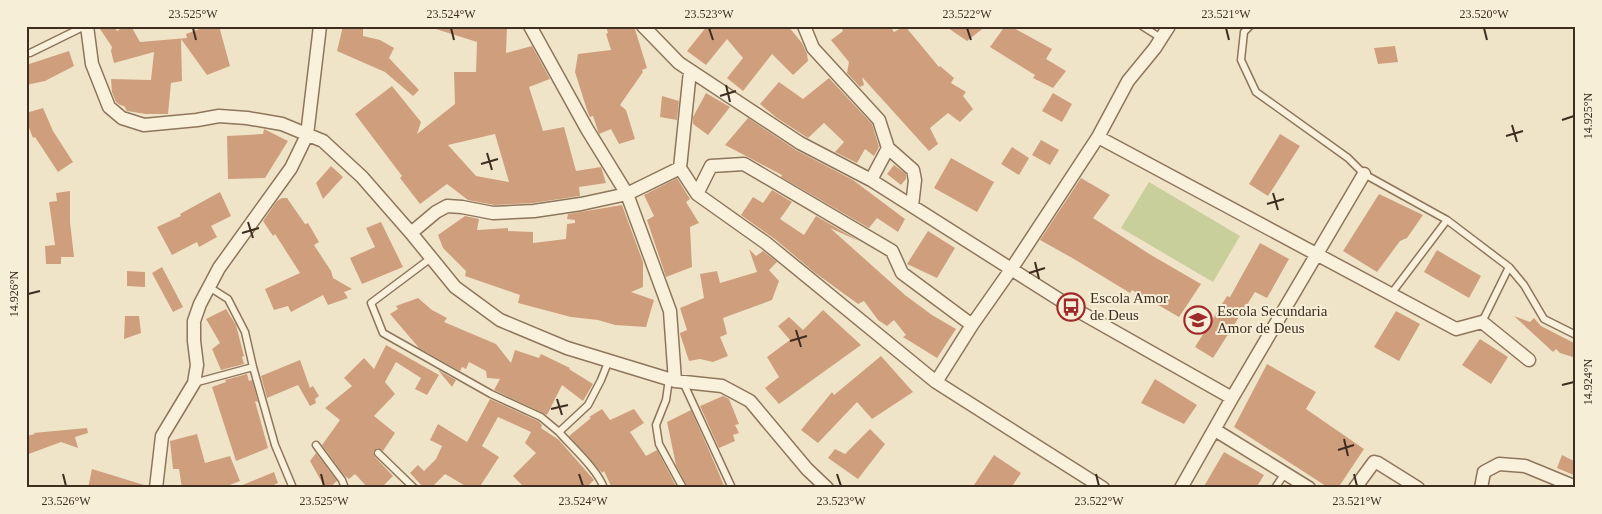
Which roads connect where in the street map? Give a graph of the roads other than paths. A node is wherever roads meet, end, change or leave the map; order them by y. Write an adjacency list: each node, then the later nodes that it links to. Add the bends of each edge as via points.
1 (86, 26): 10 (lane); 12 (street, via 92,64 109,107 122,118 144,125 219,116 247,118 282,124)
2 (320, 26): 12 (street)
3 (530, 26): 18 (street)
4 (643, 26): 11 (street)
5 (804, 26): 14 (street, via 813,48 879,120)
6 (1142, 26): 9 (lane)
7 (1169, 26): 9 (street)
8 (1250, 26): 16 (lane, via 1244,32 1241,60 1256,92 1348,158)
9 (1162, 38): 13 (street, via 1128,81)
10 (26, 53)
11 (690, 71): 15 (street); 17 (street, via 800,142)
12 (307, 135): 22 (street, via 323,141 362,177); 27 (street, via 290,168)
13 (1098, 137): 23 (street); 26 (street)
14 (888, 148): 17 (street); 20 (street, via 913,170)
15 (680, 168): 18 (street); 19 (street)
16 (1364, 174): 21 (lane); 23 (street)
17 (871, 180): 20 (street)
18 (627, 194): 22 (street, via 581,204 493,214 447,206); 35 (street, via 670,311)
19 (697, 194): 30 (street, via 711,166 744,164 892,251 902,274); 36 (street, via 766,243)
20 (912, 206): 26 (street)
21 (1446, 220): 25 (lane); 28 (lane)
22 (411, 233): 24 (street)
23 (1316, 254): 28 (street); 38 (street)
24 (431, 258): 32 (street, via 455,287 500,320 567,348); 40 (lane, via 371,303 383,333 491,394 541,417)
25 (1509, 267): 29 (lane); 31 (lane, via 1544,319)
26 (1012, 268): 30 (street); 38 (street, via 1071,306)
27 (209, 287): 34 (lane, via 228,299 245,332); 37 (street, via 194,321 197,365)
28 (1391, 294): 29 (street, via 1456,329)
29 (1482, 322): 33 (street)
30 (972, 325): 36 (street)
31 (1576, 335)
32 (609, 360): 35 (street); 40 (lane, via 588,405)
33 (1529, 360)
34 (253, 367): 37 (lane); 46 (lane, via 275,445)
35 (676, 381): 50 (lane, via 656,425 659,444); 51 (lane); 52 (street, via 722,386 750,401)
36 (936, 382): 53 (street)
37 (194, 383): 45 (street, via 162,436)
38 (1232, 398): 39 (street)
39 (1215, 430): 43 (street); 54 (street)
40 (559, 432): 49 (lane)
41 (316, 445): 47 (lane)
42 (378, 453): 48 (lane)
43 (1285, 473): 55 (lane); 56 (street)
44 (1576, 487): 59 (street, via 1525,466 1499,464 1484,472)
45 (156, 488)
46 (292, 488)
47 (345, 488)
48 (414, 488)
49 (604, 488)
50 (683, 488)
51 (732, 488)
52 (827, 488)
53 (1103, 488)
54 (1182, 488)
55 (1275, 488)
56 (1309, 488)
57 (1355, 488): 58 (street, via 1374,462)
58 (1418, 488)
59 (1481, 488)

